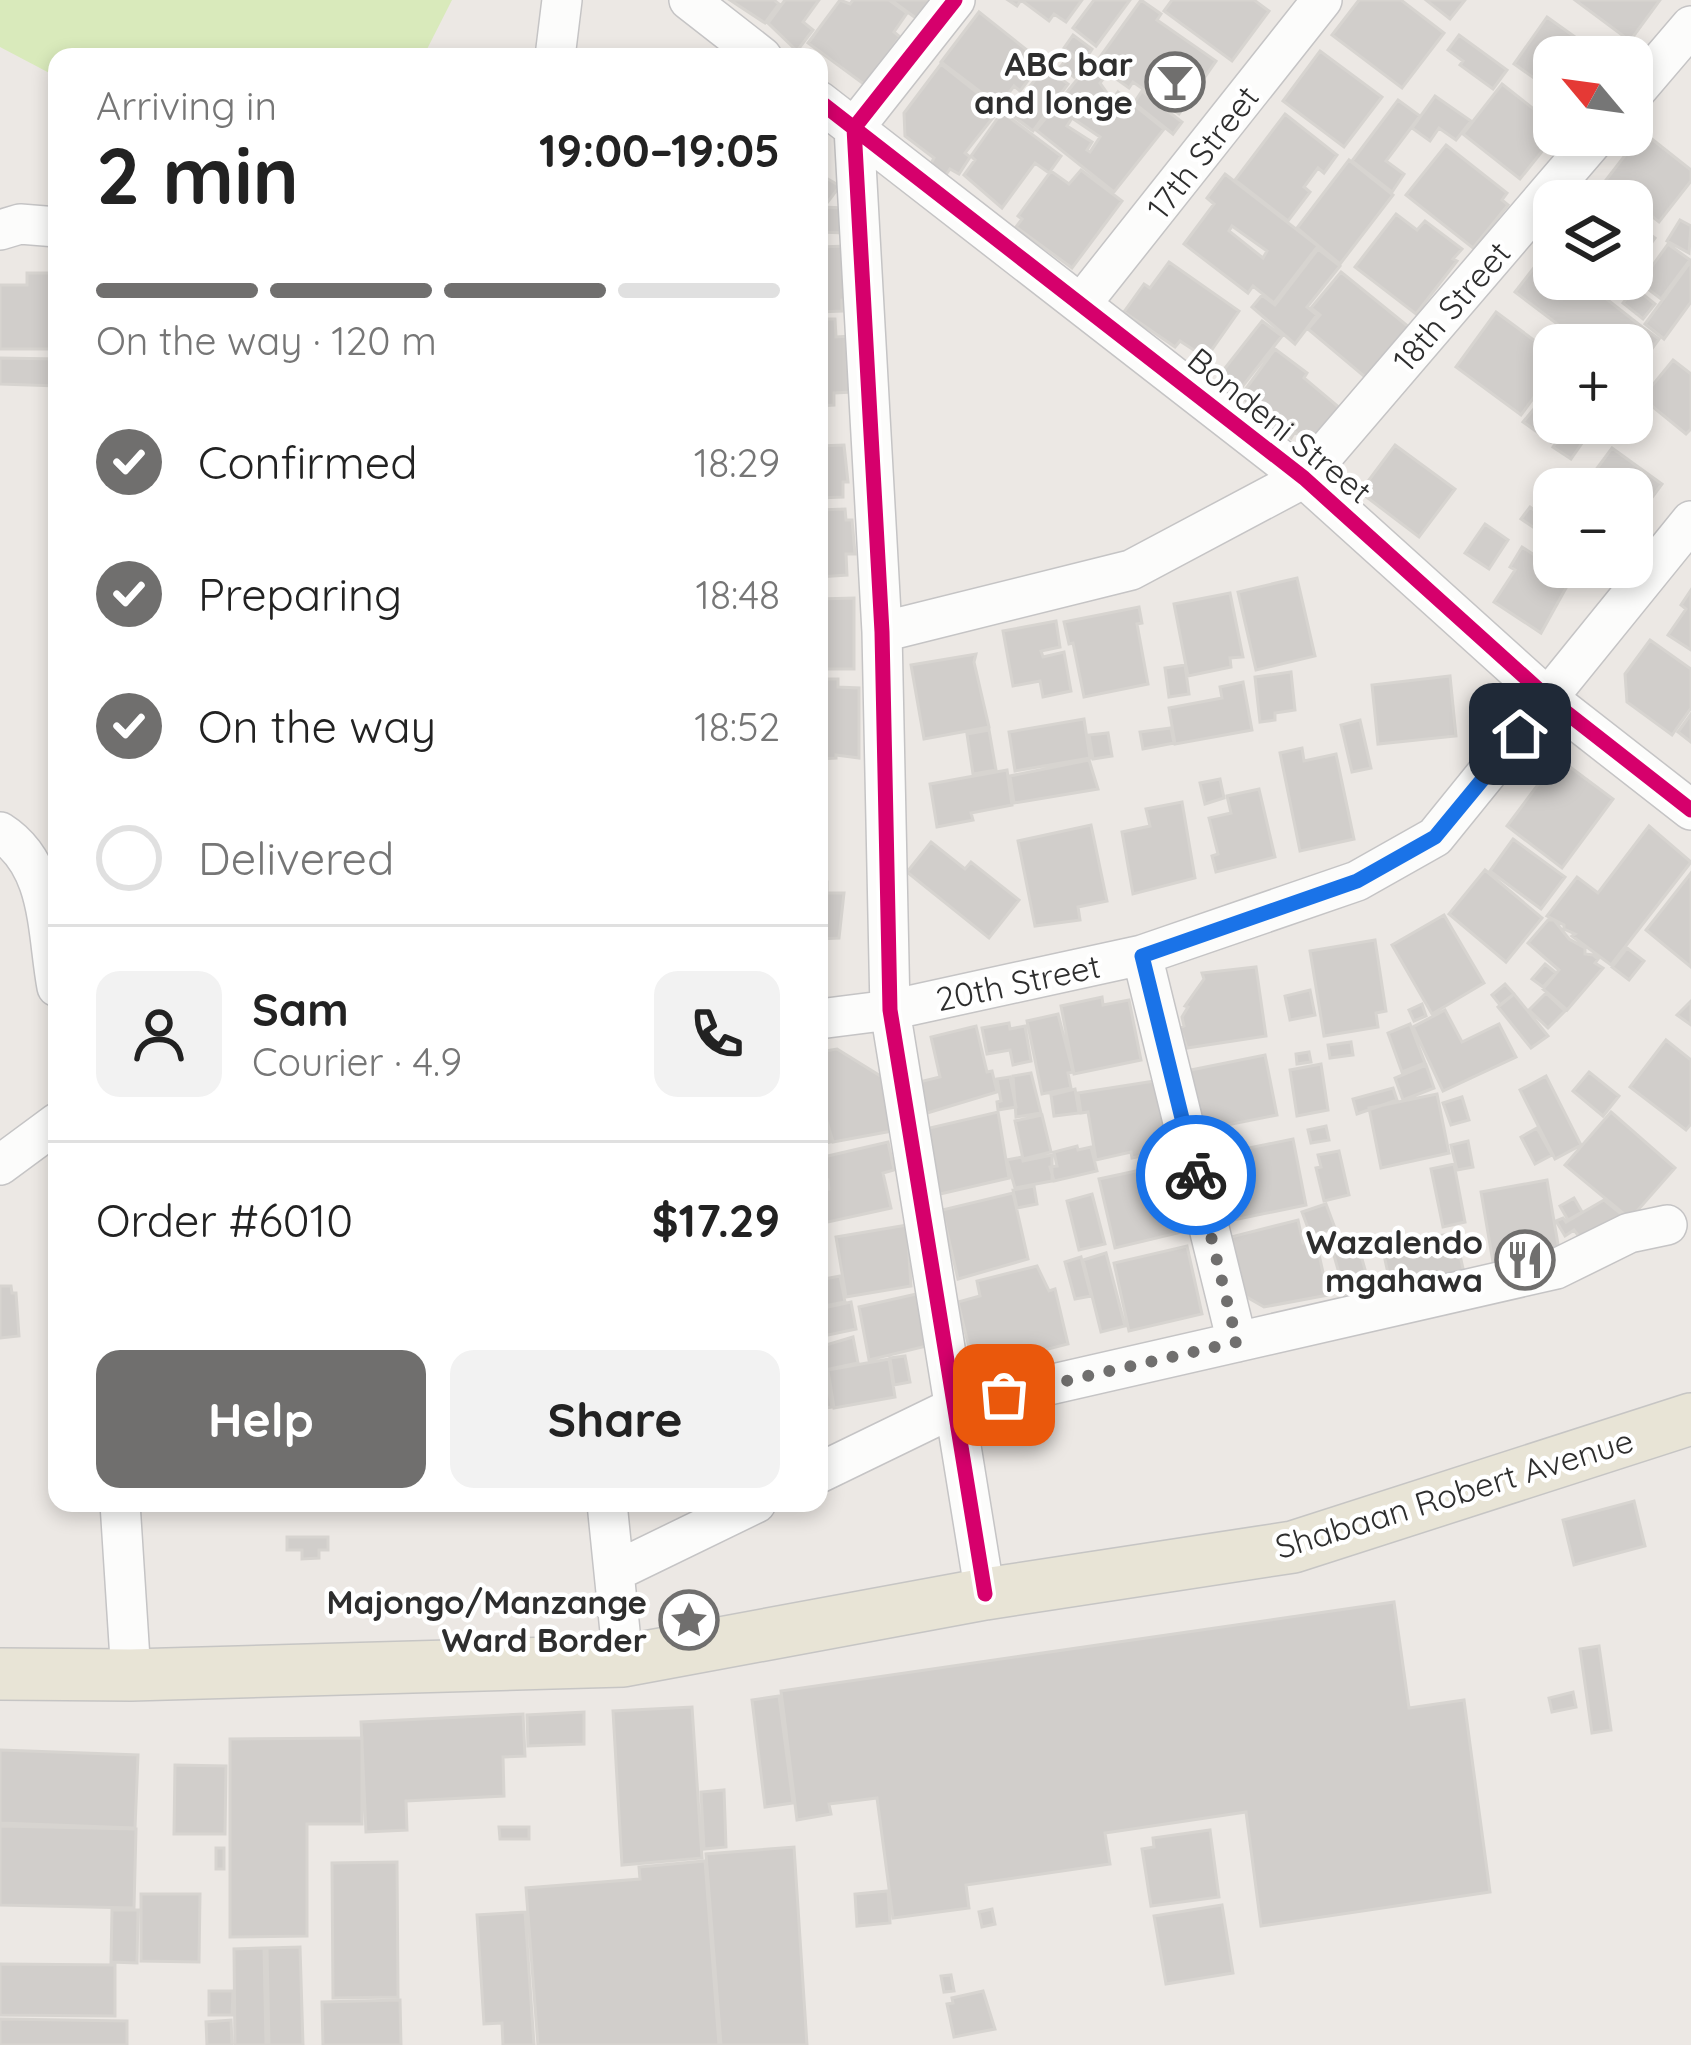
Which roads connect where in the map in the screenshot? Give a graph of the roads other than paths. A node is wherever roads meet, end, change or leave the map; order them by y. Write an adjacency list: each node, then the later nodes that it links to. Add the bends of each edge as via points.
1 (586, 0): 6 (street)
2 (689, 0): 7 (street)
3 (955, 0): 10 (street)
4 (1322, 0): 14 (street, 17th Street)
5 (1691, 26): 8 (street)
6 (558, 28)
7 (750, 48)
8 (1653, 70)
9 (828, 108): 10 (street, Bondeni Street)
10 (854, 128): 14 (street, Bondeni Street); 17 (street)
11 (1580, 156): 15 (street, 18th Street)
12 (48, 226): 13 (street)
13 (0, 230)
14 (1081, 304): 15 (street, Bondeni Street)
15 (1304, 478): 17 (street, via 1131,570); 18 (street, Bondeni Street)
16 (1691, 521): 18 (street, 20th Street)
17 (882, 632): 23 (street)
18 (1549, 699): 19 (street, Bondeni Street); 22 (street, 20th Street, via 1435,837 1357,881)
19 (1691, 810)
20 (0, 832): 21 (street, via 34,868)
21 (48, 917)
22 (1142, 956): 23 (street, 20th Street); 28 (street)
23 (890, 1010): 24 (street, 20th Street); 29 (street)
24 (828, 1018)
25 (48, 1130): 26 (street)
26 (0, 1165)
27 (1667, 1226): 28 (street, via 1629,1233 1556,1269)
28 (1237, 1342): 29 (street)
29 (957, 1406): 31 (street); 36 (street)
30 (1691, 1419): 36 (main road, Shabaan Robert Avenue, via 1293,1547)
31 (828, 1469)
32 (121, 1512): 39 (street)
33 (608, 1512): 35 (street)
34 (738, 1512): 35 (street)
35 (614, 1572): 37 (street)
36 (985, 1594): 37 (main road, Shabaan Robert Avenue)
37 (623, 1661): 39 (main road, Shabaan Robert Avenue)
38 (0, 1674): 39 (main road, Shabaan Robert Avenue)
39 (131, 1676)

